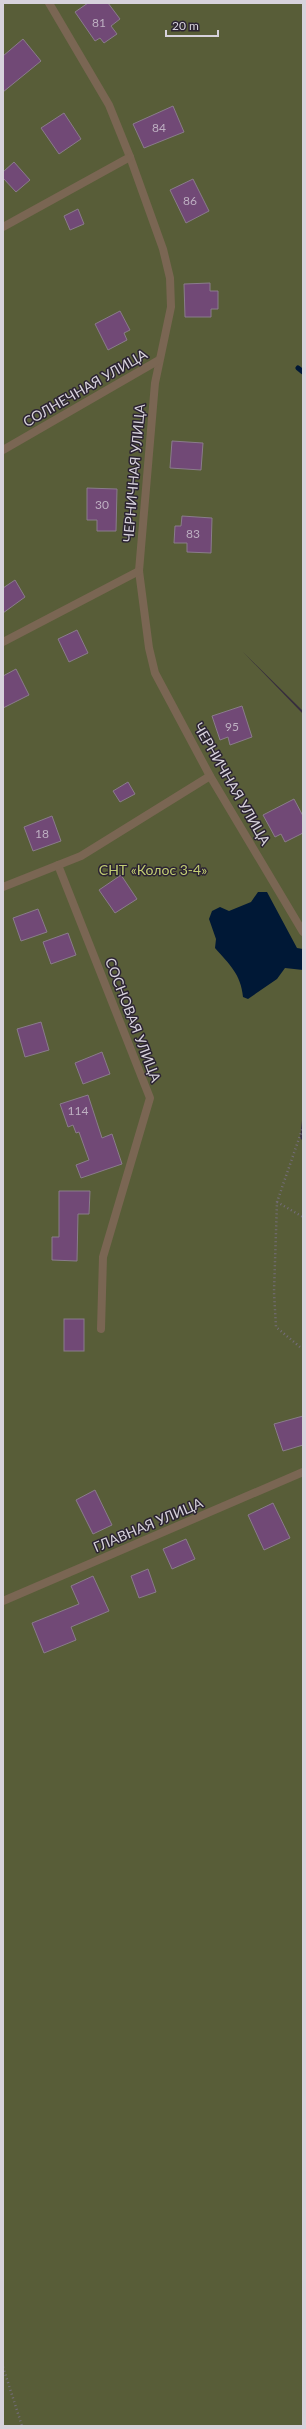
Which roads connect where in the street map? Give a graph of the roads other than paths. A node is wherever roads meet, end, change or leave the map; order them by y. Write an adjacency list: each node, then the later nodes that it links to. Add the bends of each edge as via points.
1 (49, 3): 2 (street, ЧЕРНИЧНАЯ УЛИЦА, via 102,91)
2 (130, 157): 3 (street); 4 (street, ЧЕРНИЧНАЯ УЛИЦА, via 163,250 170,278 170,307 165,340)
3 (3, 227)
4 (158, 360): 5 (street, СОЛНЕЧНАЯ УЛИЦА); 6 (street, ЧЕРНИЧНАЯ УЛИЦА)
5 (3, 450)
6 (139, 571): 7 (street); 8 (street, ЧЕРНИЧНАЯ УЛИЦА, via 149,648 155,673)
7 (3, 642)
8 (210, 776): 9 (street, via 81,856); 11 (street, ЧЕРНИЧНАЯ УЛИЦА)
9 (58, 866): 10 (street); 12 (street, СОСНОВАЯ УЛИЦА, via 150,1098 103,1257)
10 (3, 887)
11 (303, 932)
12 (102, 1329)
13 (303, 1472): 14 (street, ГЛАВНАЯ УЛИЦА)
14 (3, 1601)

